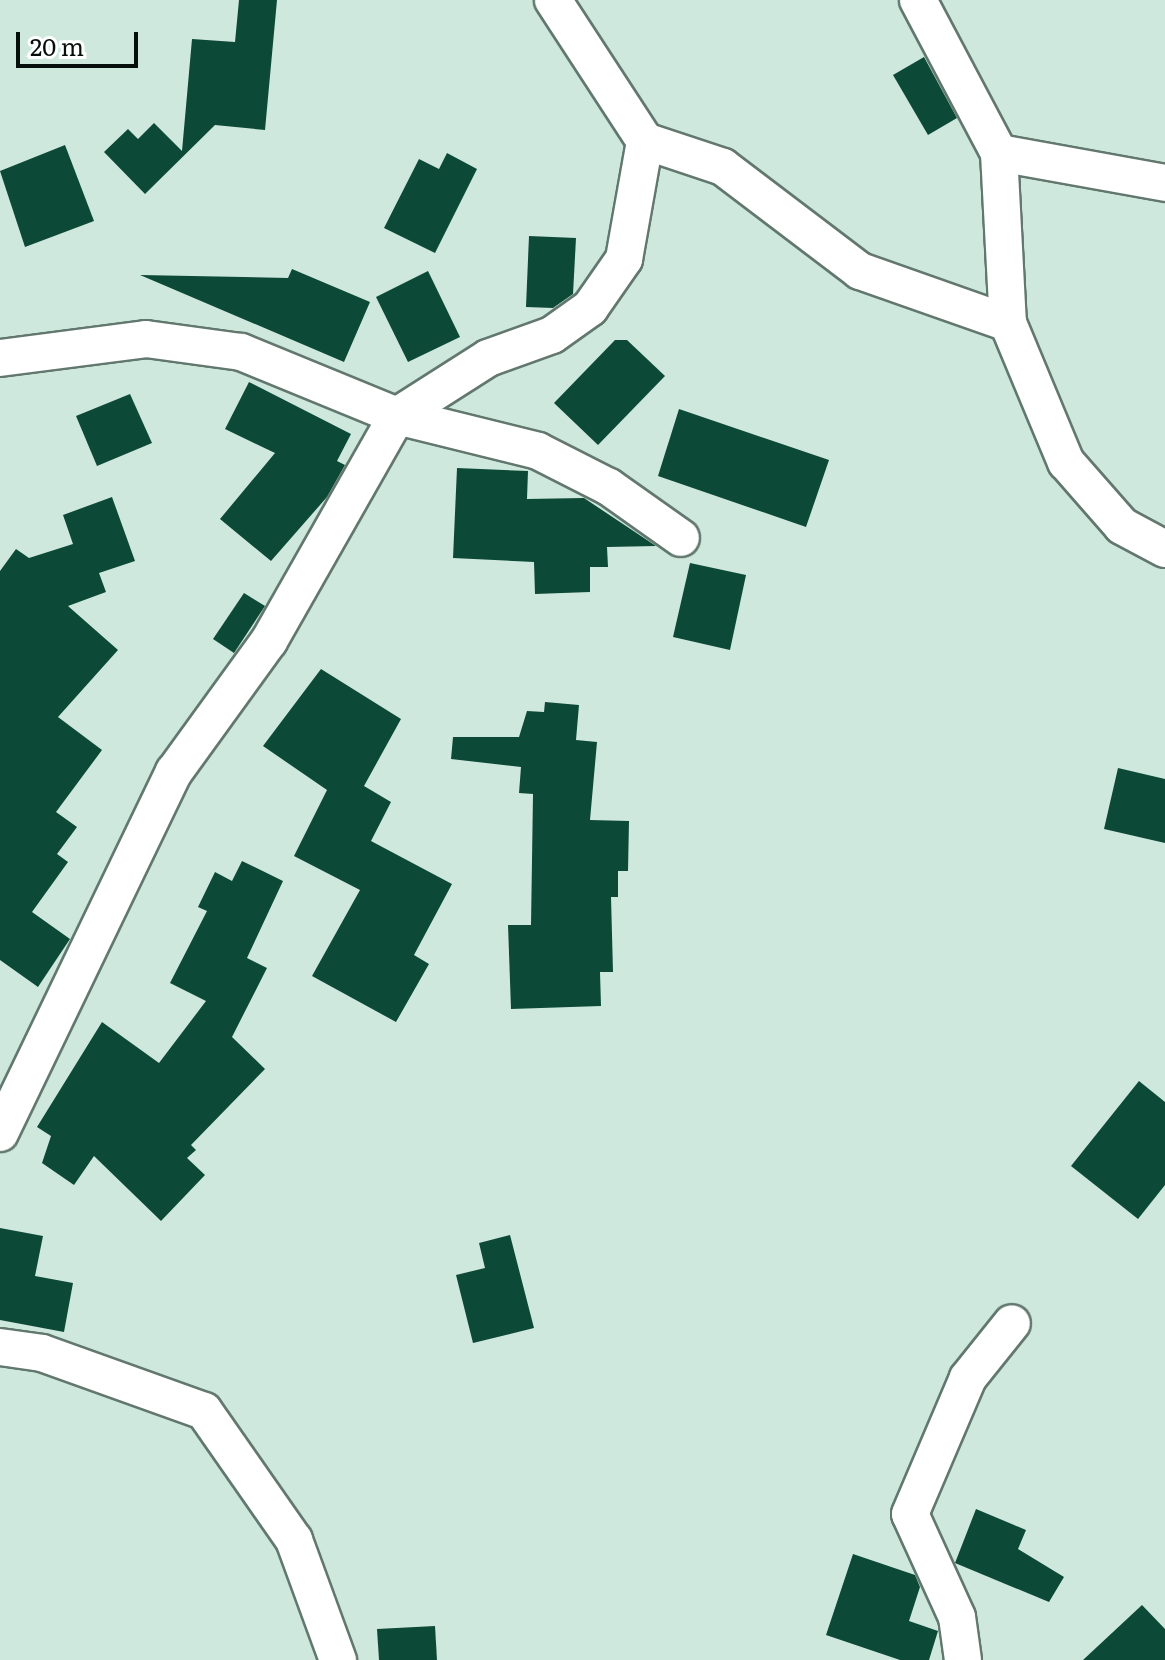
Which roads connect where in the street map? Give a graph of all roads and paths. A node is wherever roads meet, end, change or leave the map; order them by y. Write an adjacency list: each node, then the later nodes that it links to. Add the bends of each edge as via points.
1 (553, 0): 3 (street)
2 (918, 0): 4 (street)
3 (645, 141): 6 (street, via 723,167 860,271); 8 (street, via 624,259 590,308 552,335 488,358)
4 (999, 153): 5 (street); 6 (street)
5 (1165, 183)
6 (1008, 323): 10 (street, via 1066,462 1122,526)
7 (0, 358): 8 (street, via 146,339 241,352)
8 (397, 416): 9 (street, via 538,451 609,487); 11 (street, via 269,641 174,772)
9 (681, 538)
10 (1165, 549)
11 (0, 1133)
12 (1012, 1323): 15 (street, via 968,1378 910,1514 957,1617)
13 (0, 1347): 14 (street, via 42,1353 204,1411 294,1540)
14 (338, 1660)
15 (963, 1660)

